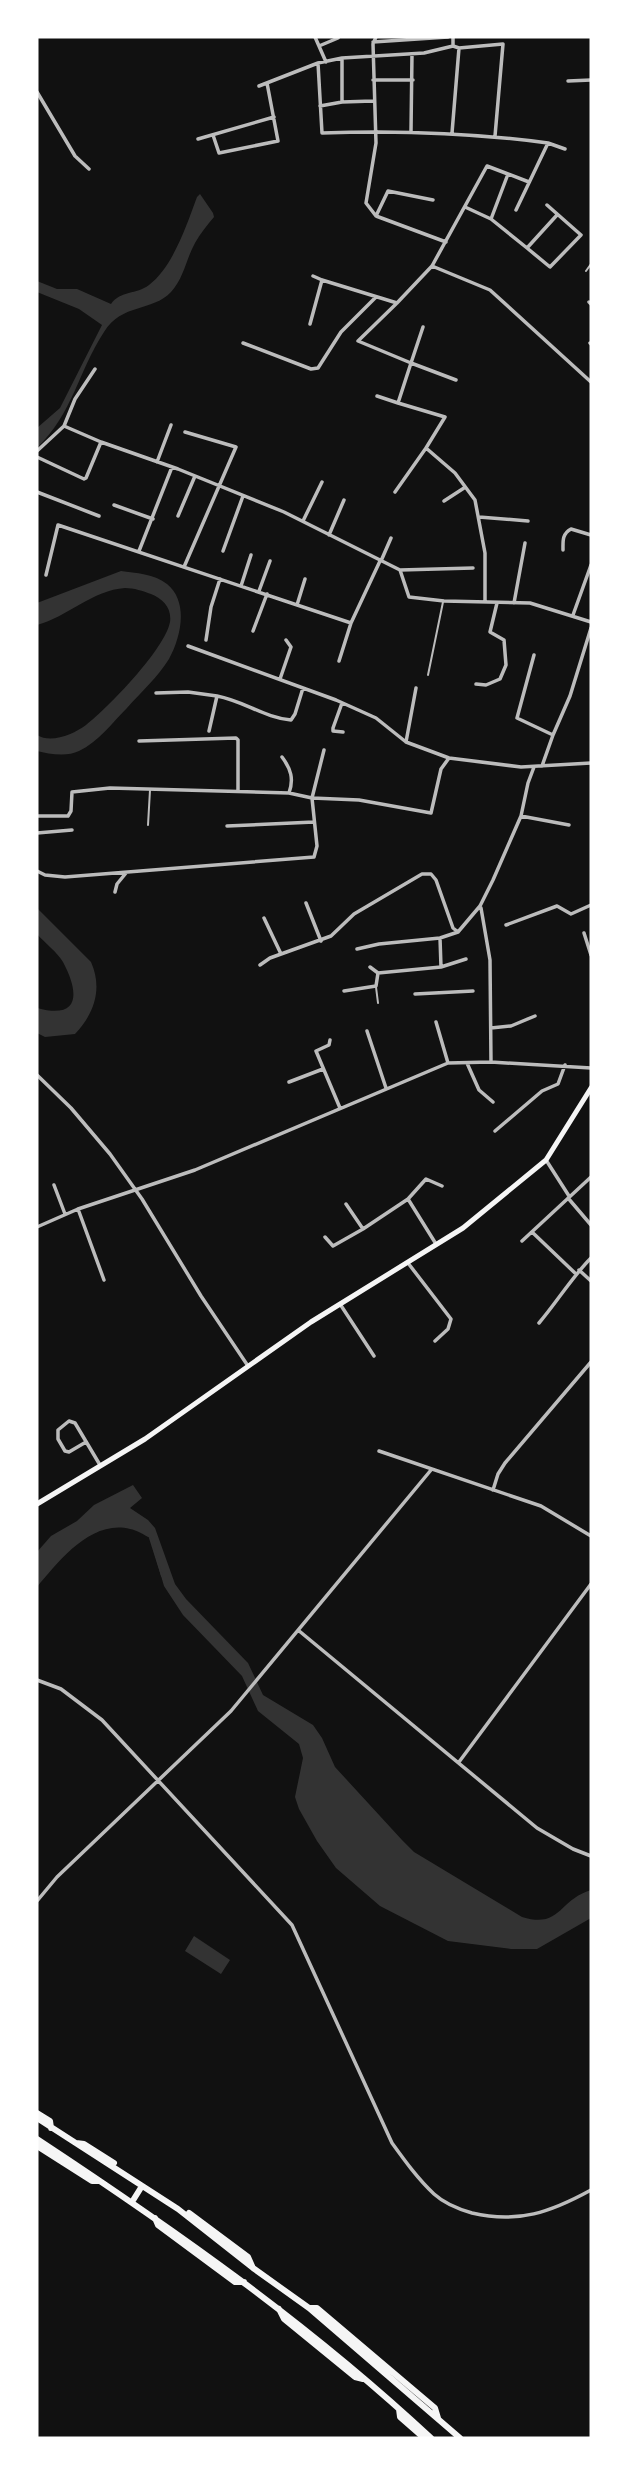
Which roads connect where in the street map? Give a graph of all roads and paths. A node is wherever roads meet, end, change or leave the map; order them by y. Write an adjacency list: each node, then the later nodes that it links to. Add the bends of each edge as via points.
1 (315, 37): 7 (street)
2 (376, 37): 6 (street)
3 (430, 37): 4 (street); 6 (street)
4 (450, 37): 8 (street)
5 (338, 38): 7 (street)
6 (373, 43): 11 (street)
7 (319, 46): 13 (street)
8 (453, 46): 9 (street); 10 (street)
9 (459, 48): 28 (street); 30 (street, via 503,44)
10 (412, 54): 11 (street); 15 (street)
11 (373, 57): 12 (street); 16 (street)
12 (342, 58): 13 (street); 23 (street)
13 (326, 62): 14 (street)
14 (318, 63): 19 (street); 24 (street)
15 (413, 79): 16 (street); 27 (street)
16 (373, 80): 22 (street)
17 (591, 80): 18 (street)
18 (568, 81)
19 (267, 83): 20 (street); 25 (street)
20 (259, 86)
21 (37, 92): 34 (street, via 75,156)
22 (373, 101): 23 (street); 26 (street)
23 (342, 102): 24 (street)
24 (320, 106): 26 (street, via 322,133)
25 (274, 117): 29 (street); 29 (street, via 278,141 219,153)
26 (375, 131): 27 (street); 42 (street, via 366,203)
27 (411, 131): 28 (street)
28 (452, 134): 30 (street)
29 (213, 135): 31 (street)
30 (495, 136): 32 (street)
31 (198, 139)
32 (548, 143): 33 (street); 36 (street)
33 (565, 149)
34 (89, 169)
35 (508, 174): 36 (street); 39 (street, via 487,166); 43 (street)
36 (529, 183): 40 (street)
37 (433, 200): 42 (street, via 388,191)
38 (547, 205): 41 (street)
39 (465, 207): 43 (street); 44 (street)
40 (516, 210)
41 (557, 215): 45 (street); 45 (street, via 581,235 550,267)
42 (376, 216): 44 (street)
43 (491, 219): 45 (street)
44 (446, 242): 47 (street)
45 (527, 247)
46 (591, 264): 48 (lane)
47 (432, 266): 52 (street); 59 (street, via 490,290)
48 (586, 271)
49 (313, 275): 50 (street)
50 (322, 280): 51 (street); 53 (street)
51 (376, 298): 52 (street); 55 (street, via 341,332 317,368)
52 (397, 303): 56 (street, via 358,341)
53 (310, 324)
54 (423, 327): 56 (street)
55 (243, 343)
56 (411, 363): 58 (street); 61 (street)
57 (95, 369): 63 (street)
58 (456, 380)
59 (591, 382)
60 (377, 397): 61 (street)
61 (398, 403): 66 (street, via 445,417)
62 (171, 425): 68 (street)
63 (64, 426): 65 (street); 67 (street)
64 (185, 432): 72 (street, via 236,447)
65 (101, 442): 67 (street, via 83,479); 68 (street)
66 (426, 448): 73 (street); 75 (street)
67 (37, 454)
68 (157, 461): 69 (street)
69 (173, 467): 70 (street); 83 (street)
70 (195, 476): 72 (street); 81 (street)
71 (322, 482): 84 (street)
72 (218, 486): 76 (street); 97 (street)
73 (464, 488): 78 (street); 82 (street, via 475,500)
74 (37, 492): 80 (street)
75 (395, 492)
76 (243, 496): 84 (street); 92 (street)
77 (344, 500): 86 (street)
78 (444, 501)
79 (114, 505): 83 (street)
80 (99, 516)
81 (178, 516)
82 (479, 517): 85 (street); 108 (street)
83 (153, 519): 91 (street)
84 (303, 521): 86 (street)
85 (528, 521)
86 (329, 535): 95 (street)
87 (591, 536): 90 (street, via 567,531)
88 (391, 538): 95 (street)
89 (525, 543): 110 (street)
90 (563, 550)
91 (139, 551): 97 (street); 101 (street, via 58,525)
92 (223, 551)
93 (251, 555): 104 (street)
94 (270, 561): 105 (street)
95 (381, 561): 99 (street); 114 (street)
96 (591, 565): 100 (street)
97 (184, 567): 102 (street)
98 (474, 568): 99 (street)
99 (400, 570): 107 (street, via 409,597)
100 (589, 574): 112 (street)
101 (46, 575)
102 (220, 579): 104 (street); 117 (street)
103 (305, 579): 111 (street)
104 (242, 586): 105 (street)
105 (259, 592): 106 (street)
106 (267, 594): 111 (street); 116 (street)
107 (444, 601): 108 (street); 122 (lane)
108 (485, 602): 109 (street)
109 (497, 603): 110 (street); 124 (street, via 490,632 504,640 506,665 500,679)
110 (514, 603): 112 (street)
111 (297, 606): 114 (street)
112 (573, 615): 113 (street)
113 (591, 622)
114 (351, 623): 121 (street)
115 (591, 628): 132 (street)
116 (253, 631)
117 (206, 640)
118 (286, 640): 123 (street, via 291,647)
119 (188, 646): 123 (street)
120 (534, 655): 132 (street, via 517,718)
121 (338, 662)
122 (428, 675)
123 (280, 679): 125 (street)
124 (476, 684)
125 (303, 688): 128 (street, via 291,720); 129 (street)
126 (416, 688): 134 (street)
127 (156, 693): 128 (street)
128 (216, 696): 130 (street)
129 (342, 703): 131 (street, via 333,731); 134 (street, via 376,718)
130 (209, 730)
131 (343, 732)
132 (553, 735): 139 (street)
133 (139, 741): 142 (street, via 236,738)
134 (406, 742): 137 (street)
135 (324, 750): 144 (street)
136 (282, 757): 143 (street, via 290,767)
137 (449, 758): 140 (street); 144 (street, via 441,769 431,813 359,800)
138 (591, 763): 139 (street)
139 (542, 766): 140 (street)
140 (534, 767): 146 (street)
141 (150, 789): 142 (street); 145 (street, via 72,792 68,816); 148 (lane)
142 (239, 791): 143 (street)
143 (289, 793): 144 (street)
144 (312, 798): 147 (street)
145 (37, 816)
146 (521, 816): 150 (street); 158 (street)
147 (314, 822): 149 (street); 154 (street, via 314,857)
148 (148, 825)
149 (227, 825)
150 (569, 825)
151 (72, 830): 152 (street)
152 (37, 833)
153 (37, 871): 154 (street, via 65,877)
154 (128, 872): 155 (street)
155 (115, 892)
156 (306, 902): 164 (street)
157 (591, 905): 160 (street, via 570,914 557,906)
158 (480, 906): 161 (street); 180 (street, via 490,960)
159 (264, 918): 166 (street)
160 (506, 926)
161 (458, 932): 163 (street); 164 (street, via 436,880 422,874 354,914)
162 (584, 933): 167 (street)
163 (440, 938): 165 (street); 171 (street)
164 (321, 941): 166 (street)
165 (357, 949)
166 (281, 954): 169 (street)
167 (591, 955)
168 (466, 959): 171 (street)
169 (260, 965)
170 (369, 967): 172 (street)
171 (441, 967): 172 (street)
172 (378, 972): 173 (street)
173 (376, 986): 174 (street); 177 (lane)
174 (344, 991)
175 (473, 991): 176 (street)
176 (415, 994)
177 (378, 1003)
178 (535, 1016): 180 (street)
179 (436, 1022): 184 (street)
180 (491, 1028): 183 (street)
181 (366, 1031): 192 (street)
182 (330, 1040): 188 (street, via 316,1051)
183 (491, 1062): 185 (street); 186 (street)
184 (448, 1063): 185 (street); 192 (street)
185 (467, 1063): 193 (street, via 479,1090)
186 (565, 1065): 187 (street); 195 (street, via 558,1084 542,1091)
187 (591, 1068)
188 (323, 1069): 190 (street); 194 (street)
189 (37, 1075): 222 (street, via 110,1154)
190 (289, 1082)
191 (591, 1087): 196 (main road)
192 (386, 1088): 194 (street)
193 (493, 1102)
194 (340, 1108): 203 (street, via 195,1170)
195 (495, 1131)
196 (546, 1160): 200 (street); 211 (main road)
197 (591, 1177): 200 (street)
198 (54, 1185): 204 (street)
199 (442, 1186): 201 (street, via 426,1179)
200 (569, 1197): 205 (street); 208 (street)
201 (408, 1199): 207 (street); 211 (street)
202 (346, 1204): 207 (street)
203 (78, 1209): 204 (street); 215 (street)
204 (65, 1214): 206 (street)
205 (591, 1225)
206 (37, 1227)
207 (363, 1228): 209 (street, via 333,1246)
208 (532, 1232): 210 (street); 214 (street)
209 (325, 1237)
210 (522, 1241)
211 (437, 1246): 213 (main road)
212 (591, 1258): 214 (street)
213 (408, 1264): 217 (main road); 219 (street, via 451,1319)
214 (578, 1272): 216 (street); 218 (street)
215 (104, 1280)
216 (591, 1281)
217 (340, 1304): 220 (street); 222 (main road)
218 (540, 1323)
219 (435, 1341)
220 (374, 1356)
221 (591, 1362): 227 (street, via 505,1463)
222 (248, 1366): 225 (main road)
223 (86, 1442): 223 (street, via 65,1451 58,1430 72,1421); 225 (street)
224 (379, 1451): 226 (street)
225 (100, 1465): 228 (main road)
226 (431, 1470): 227 (street); 231 (street)
227 (493, 1490): 229 (street, via 541,1507)
228 (37, 1503)
229 (591, 1536)
230 (591, 1584): 233 (street)
231 (298, 1630): 233 (street); 234 (street, via 231,1711)
232 (37, 1680): 234 (street, via 61,1689 102,1720)
233 (459, 1762): 235 (street, via 537,1828)
234 (157, 1781): 236 (street); 244 (street, via 292,1925 392,2143 436,2196 457,2209 511,2218 539,2213)
235 (591, 1857)
236 (37, 1901)
237 (37, 2112): 239 (main road, via 50,2121)
238 (37, 2118): 239 (main road)
239 (51, 2128): 243 (main road)
240 (37, 2139): 242 (main road)
241 (37, 2146): 242 (main road)
242 (101, 2182): 245 (main road)
243 (142, 2186): 245 (main road); 246 (main road)
244 (591, 2190)
245 (132, 2202): 247 (main road)
246 (275, 2283): 247 (main road); 251 (main road)
247 (265, 2298): 248 (main road)
248 (399, 2409): 249 (main road, via 400,2417); 250 (main road)
249 (424, 2438)
250 (431, 2438)
251 (460, 2438)

